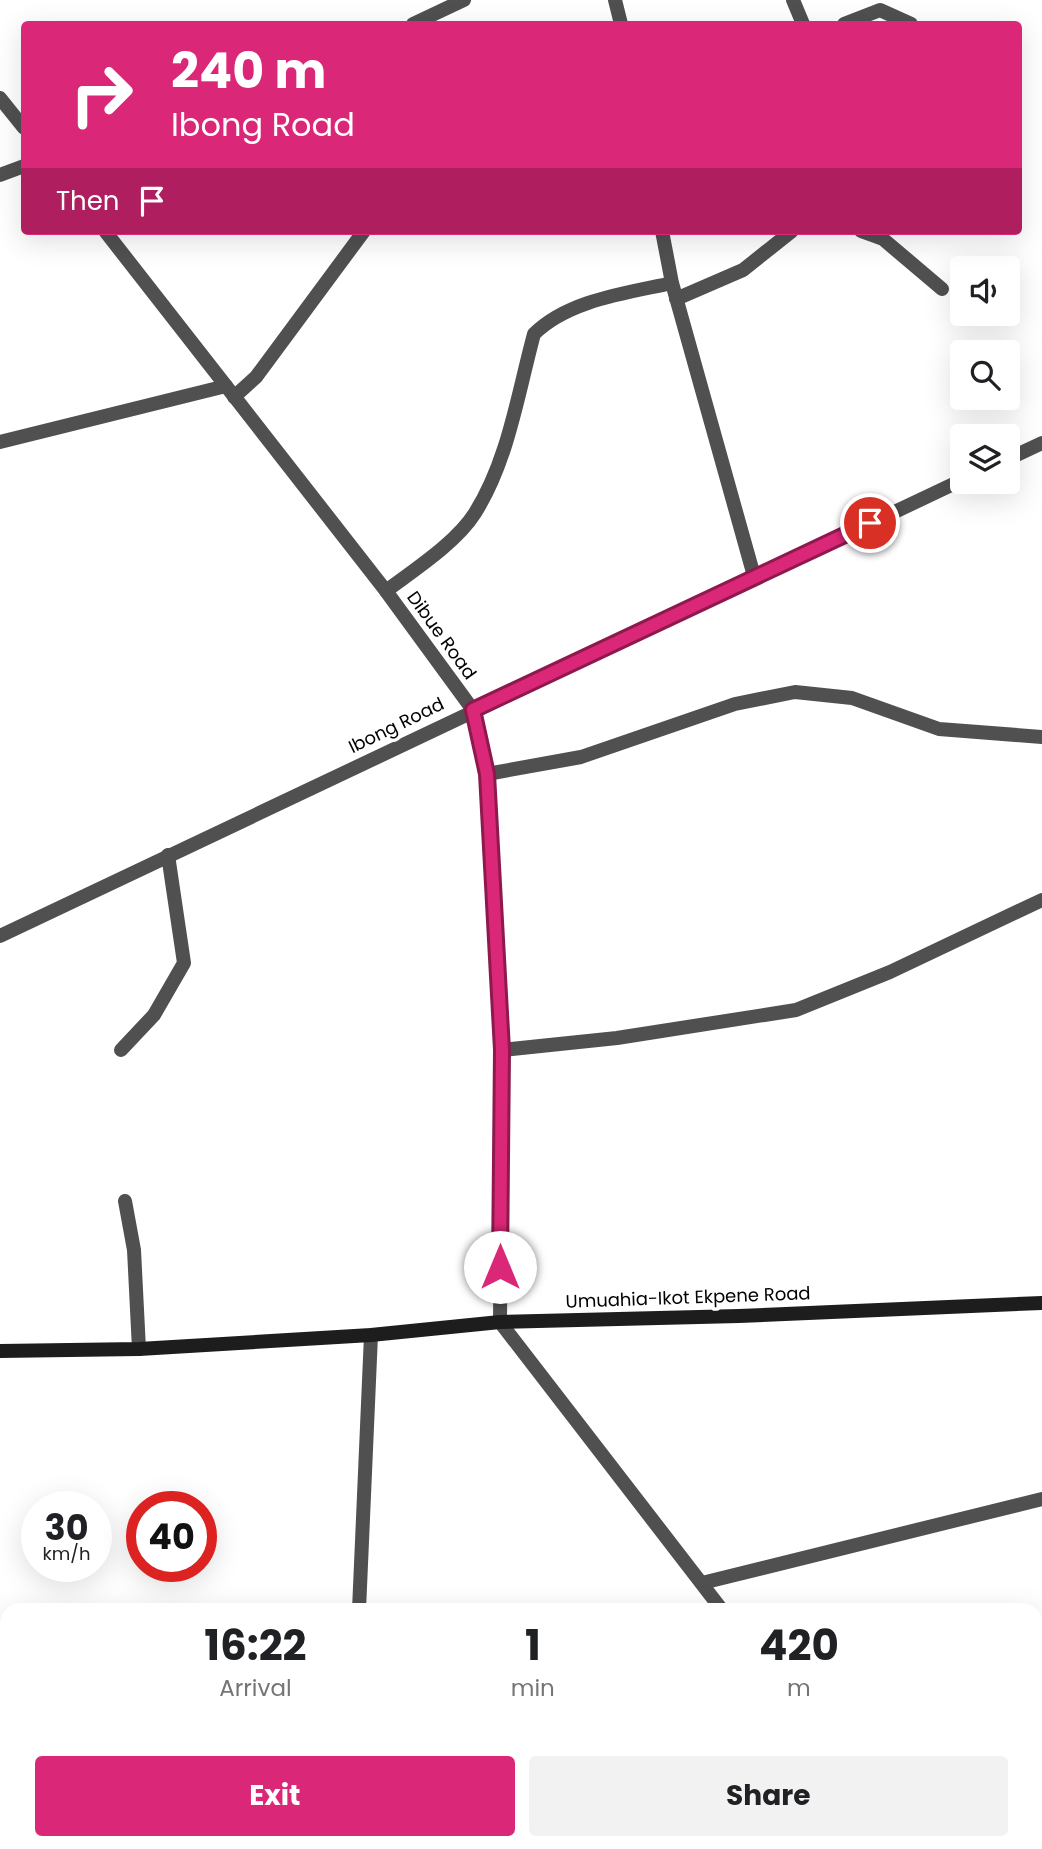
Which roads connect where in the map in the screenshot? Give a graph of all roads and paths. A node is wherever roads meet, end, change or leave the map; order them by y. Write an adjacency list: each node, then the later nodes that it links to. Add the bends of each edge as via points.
1 (464, 0): 4 (street)
2 (615, 0): 5 (street)
3 (793, 0): 6 (street)
4 (419, 21)
5 (620, 21)
6 (802, 21)
7 (852, 21): 8 (street, via 880,10)
8 (904, 21)
9 (0, 98): 10 (street)
10 (21, 124)
11 (21, 167): 12 (street)
12 (0, 174)
13 (109, 235): 21 (street, Dibue Road)
14 (361, 235): 21 (street, via 256,377)
15 (665, 235): 18 (street)
16 (787, 235): 20 (street, via 743,270)
17 (871, 235): 19 (street)
18 (672, 283): 20 (street); 27 (street, via 566,312 534,334 501,452 474,515 431,558)
19 (942, 289)
20 (676, 299): 26 (street)
21 (230, 392): 22 (street); 27 (street, Dibue Road)
22 (0, 442)
23 (1042, 443): 24 (street)
24 (1020, 453)
25 (950, 486): 26 (street, Ibong Road)
26 (754, 576): 28 (street, Ibong Road)
27 (386, 591): 28 (street, Dibue Road)
28 (473, 710): 30 (street, Dibue Road); 31 (street, Ibong Road)
29 (1042, 737): 30 (street, via 939,729 852,698 795,692 735,704 580,757)
30 (487, 774): 35 (street, Dibue Road)
31 (168, 855): 33 (street, Ibong Road); 34 (street, via 184,962 154,1015)
32 (1042, 900): 35 (street, via 890,972 796,1010 617,1038)
33 (0, 936)
34 (121, 1050)
35 (502, 1050): 38 (street, Dibue Road)
36 (125, 1201): 40 (street, via 134,1250)
37 (1042, 1303): 38 (main road, Umuahia-Ikot Ekpene Road)
38 (500, 1322): 39 (main road, Umuahia-Ikot Ekpene Road); 43 (street)
39 (371, 1335): 40 (main road, Umuahia-Ikot Ekpene Road); 44 (street)
40 (139, 1349): 41 (main road, Umuahia-Ikot Ekpene Road)
41 (0, 1351)
42 (1042, 1499): 43 (street)
43 (702, 1583): 45 (street)
44 (359, 1603)
45 (717, 1603)

